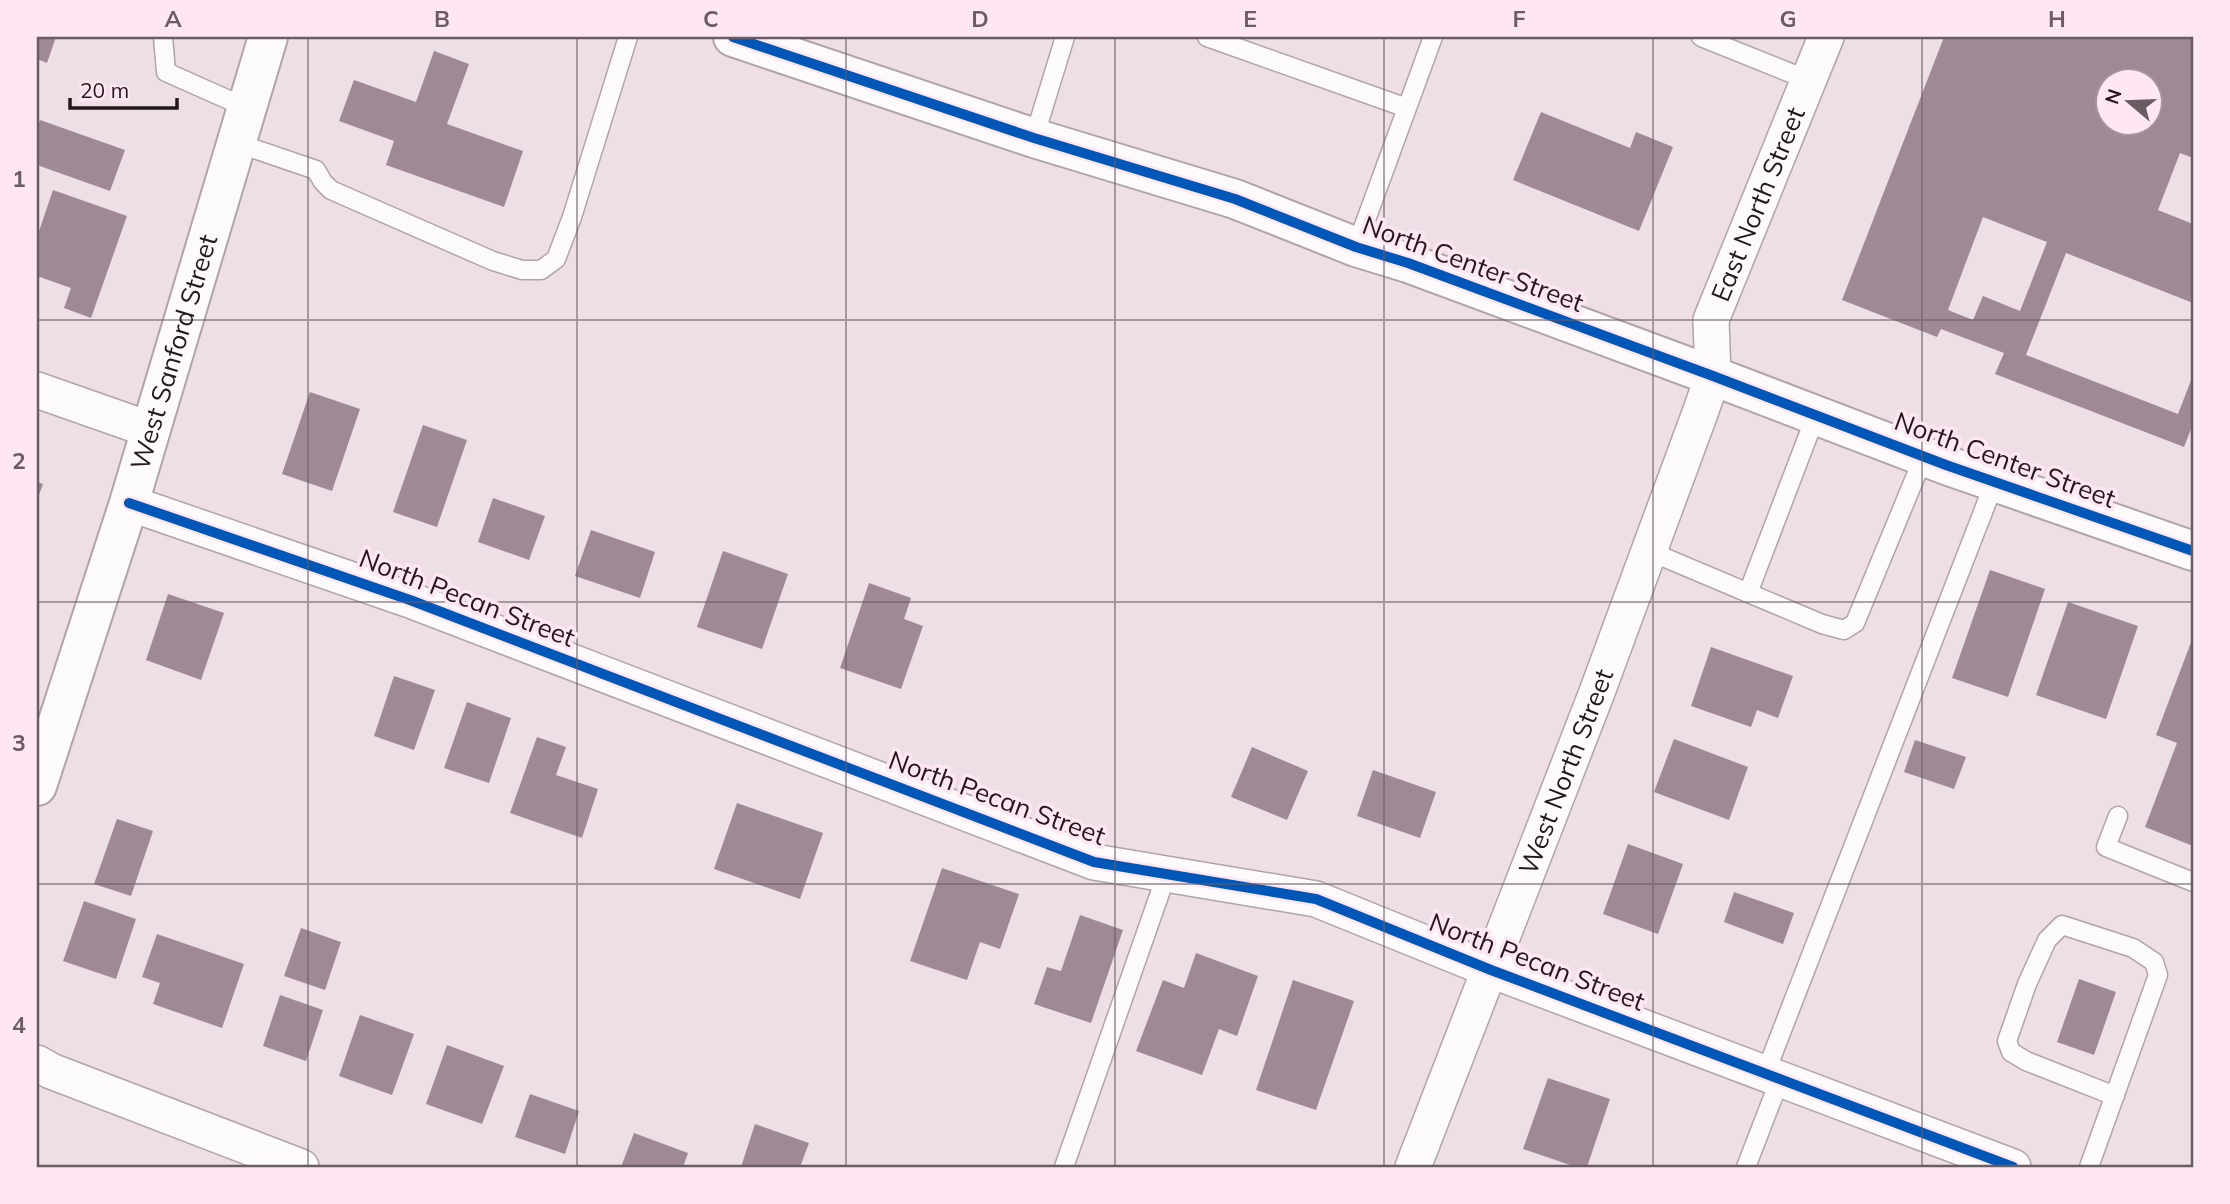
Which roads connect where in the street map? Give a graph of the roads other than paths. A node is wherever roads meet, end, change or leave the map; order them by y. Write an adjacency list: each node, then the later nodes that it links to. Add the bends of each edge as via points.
1 (163, 37): 14 (lane, via 166,72)
2 (268, 37): 14 (main road, West Sanford Street)
3 (628, 37): 14 (lane, via 572,218 556,259 541,270 492,261 331,190 316,170)
4 (733, 37): 15 (main road, North Center Street)
5 (1065, 37): 15 (lane)
6 (1208, 37): 13 (lane)
7 (1433, 37): 13 (lane)
8 (1826, 37): 12 (street, East North Street)
9 (1832, 37): 10 (street)
10 (1845, 37)
11 (1708, 38): 12 (lane)
12 (1808, 80): 17 (street, East North Street, via 1711,320)
13 (1407, 108): 16 (lane)
14 (242, 125): 20 (main road, West Sanford Street)
15 (1034, 138): 16 (main road, North Center Street, via 1235,199)
16 (1356, 247): 17 (main road, North Center Street)
17 (1713, 376): 19 (main road, North Center Street); 24 (street, West North Street)
18 (37, 390): 20 (street)
19 (1816, 415): 21 (main road, North Center Street); 26 (lane)
20 (150, 430): 23 (main road, West Sanford Street)
21 (1924, 456): 22 (main road, North Center Street); 26 (lane, via 1855,623 1844,630 1822,624)
22 (1995, 481): 25 (main road, North Center Street); 33 (lane)
23 (129, 503): 27 (main road, West Sanford Street); 29 (street, North Pecan Street, via 410,600 1094,862)
24 (1649, 551): 26 (lane); 31 (street, West North Street)
25 (2193, 551)
26 (1748, 593)
27 (37, 786)
28 (2118, 816): 30 (lane, via 2106,847)
29 (1167, 873): 31 (street, North Pecan Street, via 1316,899); 37 (lane)
30 (2193, 882)
31 (1491, 970): 33 (street, North Pecan Street); 38 (street, West North Street)
32 (37, 1063): 36 (street)
33 (1772, 1076): 35 (street, North Pecan Street); 39 (lane)
34 (2115, 1096): 34 (lane, via 2158,975 2154,962 2133,948 2063,925 2047,940 2007,1041 2011,1052 2026,1061); 40 (lane)
35 (2007, 1166)
36 (302, 1167)
37 (1064, 1167)
38 (1413, 1167)
39 (1746, 1167)
40 (2089, 1167)

